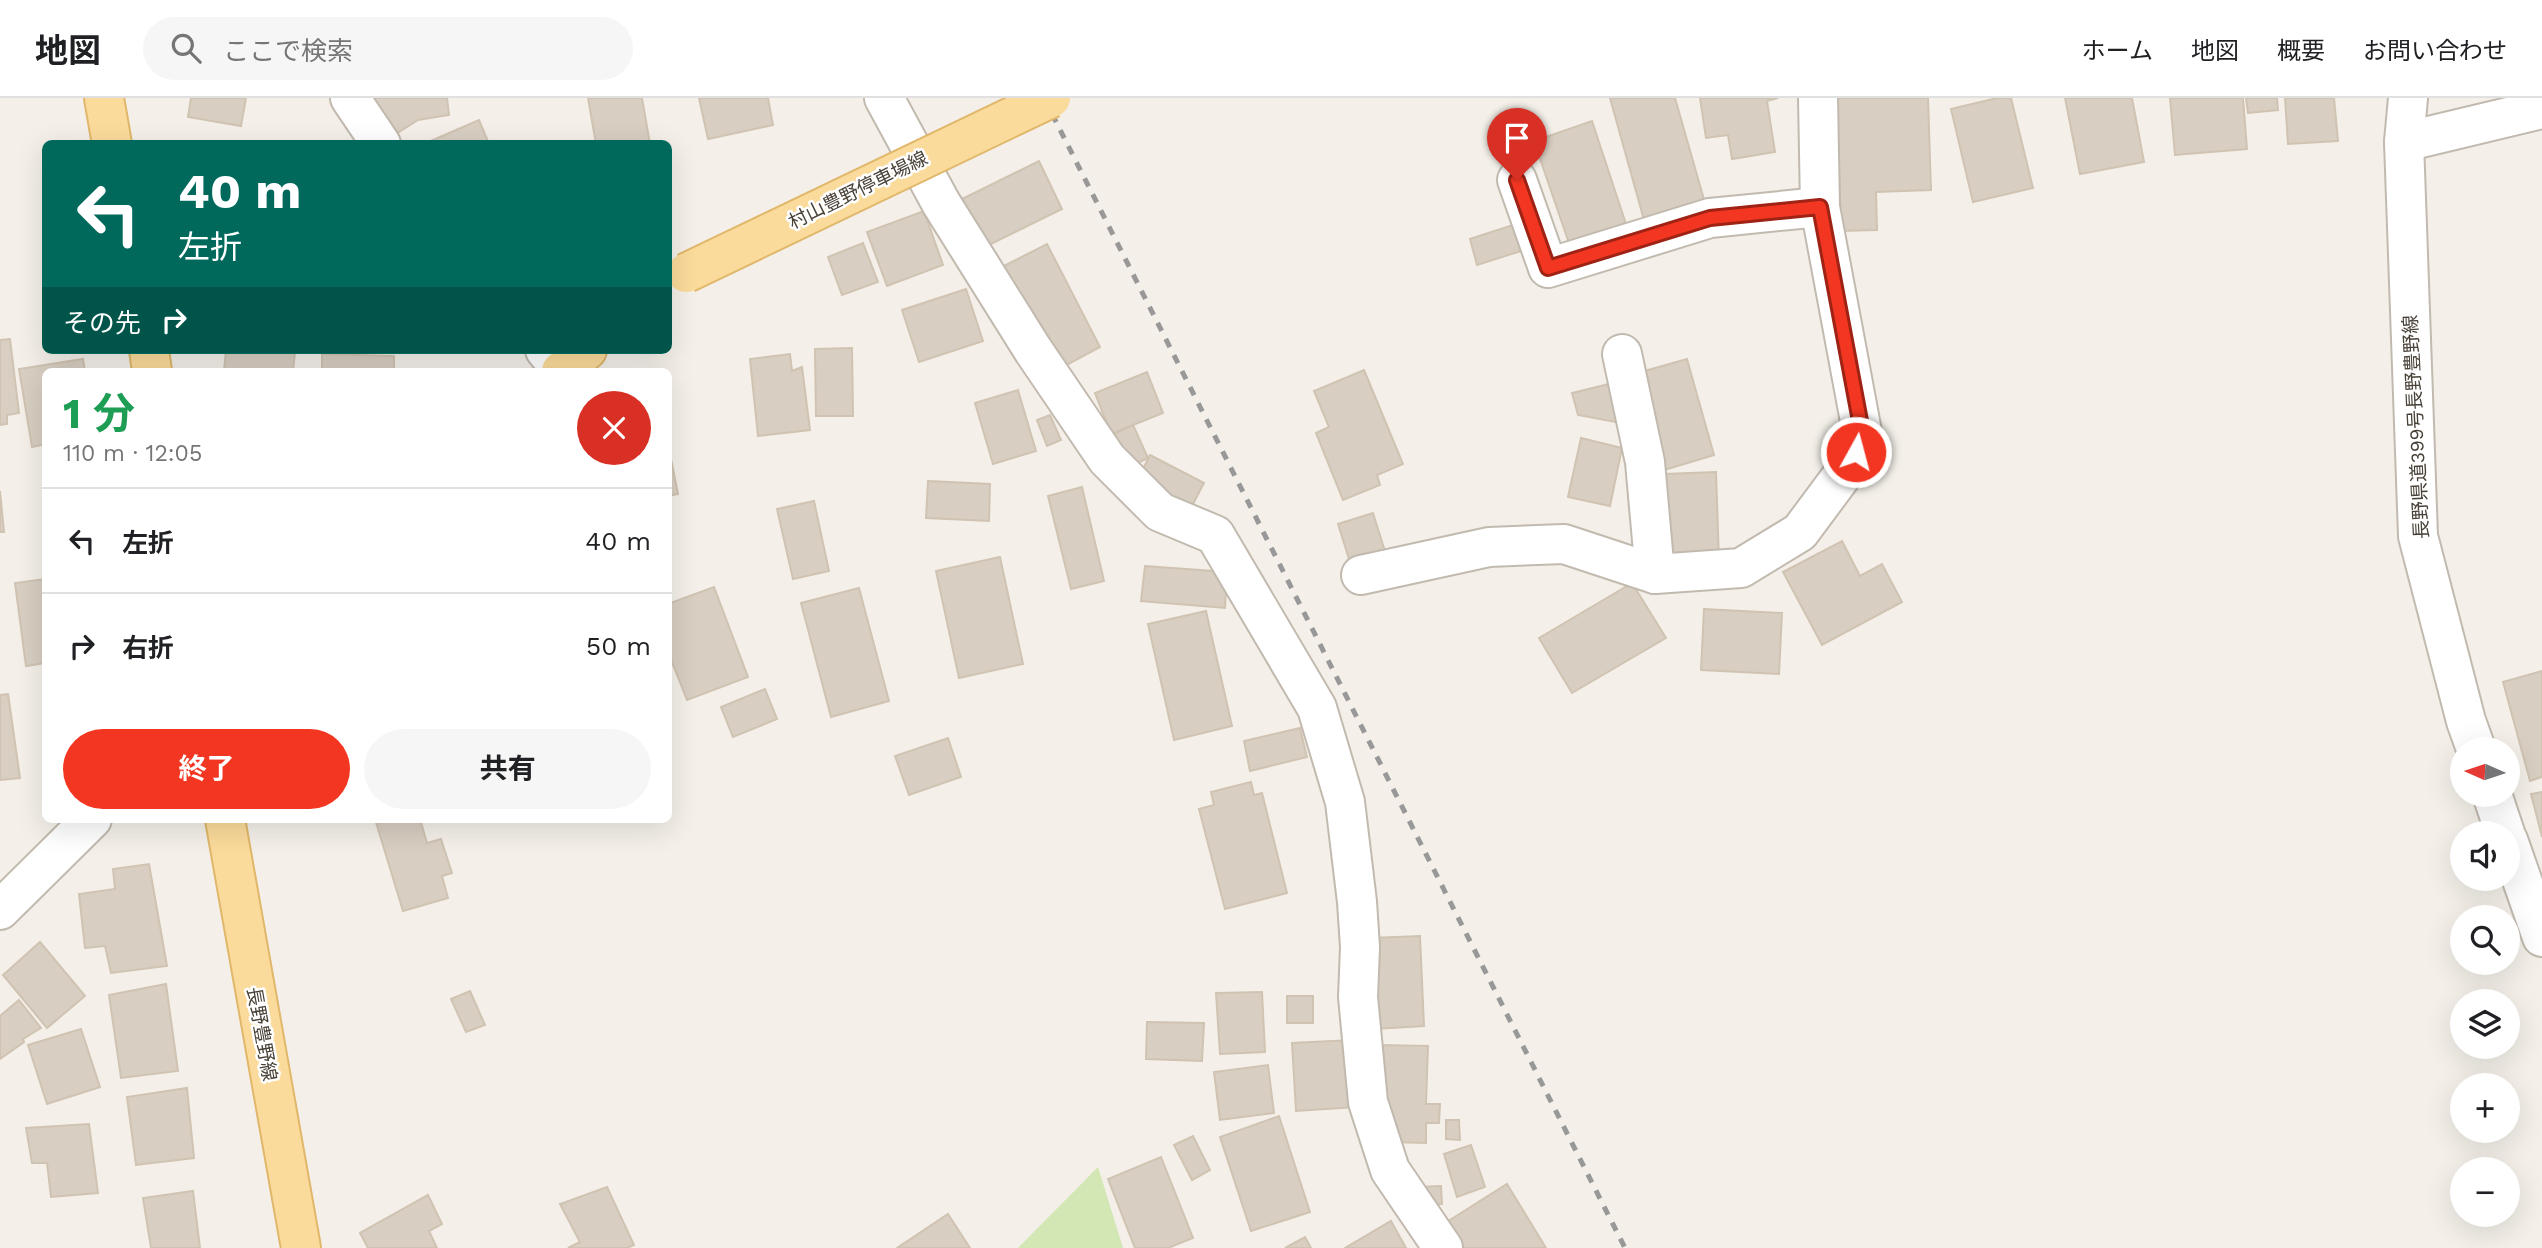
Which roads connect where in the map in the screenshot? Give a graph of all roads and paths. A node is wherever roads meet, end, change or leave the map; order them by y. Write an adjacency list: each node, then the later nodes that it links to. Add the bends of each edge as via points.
1 (104, 98): 8 (main road)
2 (350, 98): 9 (street)
3 (884, 98): 24 (street, via 984,271 1107,459 1160,512 1215,536 1317,708 1345,802 1357,902 1368,1102 1390,1170)
4 (1051, 98): 13 (main road, 村山豊野停車場線, bridge)
5 (1818, 98): 12 (street)
6 (2408, 98): 10 (street, 長野県道399号長野豊野線)
7 (2542, 109): 10 (street)
8 (111, 140)
9 (378, 140)
10 (2404, 142): 17 (street, 長野県道399号長野豊野線, via 2418,536)
11 (1517, 180): 12 (street, via 1548,268 1710,218)
12 (1820, 207): 15 (street, via 1863,437 1849,466 1800,532 1741,568)
13 (677, 279)
14 (1622, 354): 15 (street, via 1645,461)
15 (1654, 574): 16 (street, via 1564,544 1489,547)
16 (1361, 575)
17 (2472, 737)
18 (88, 823): 21 (street)
19 (226, 823): 23 (main road, 長野豊野線)
20 (2520, 874): 22 (street)
21 (0, 910)
22 (2542, 937)
23 (301, 1248)
24 (1443, 1248)

